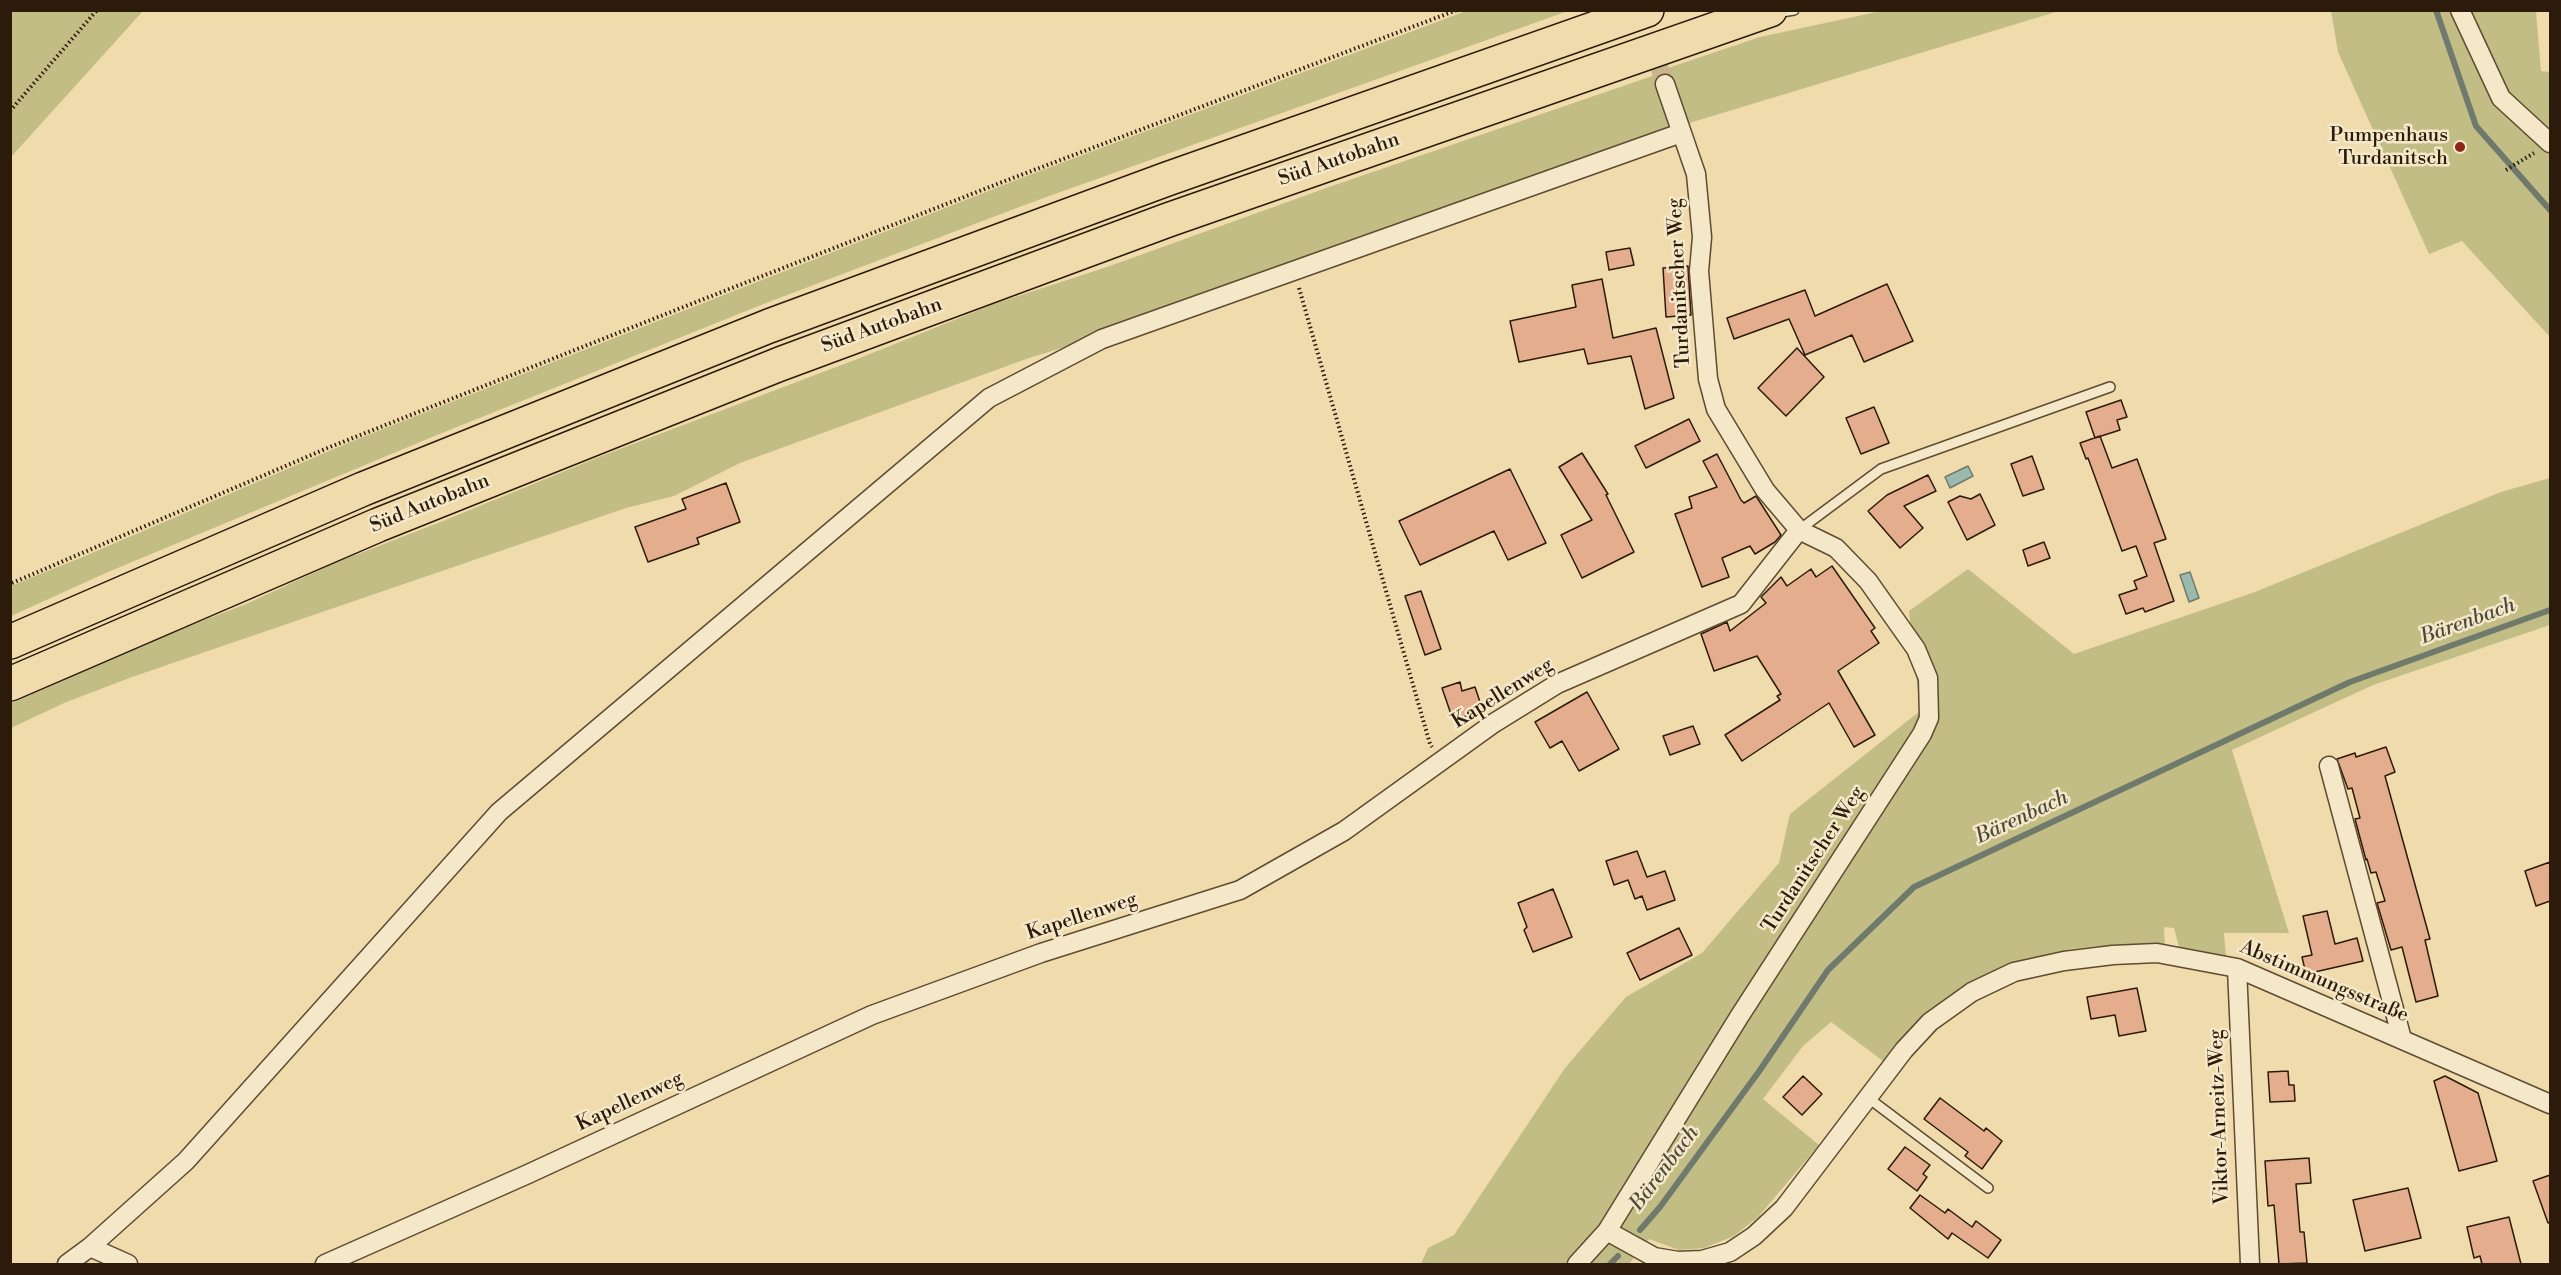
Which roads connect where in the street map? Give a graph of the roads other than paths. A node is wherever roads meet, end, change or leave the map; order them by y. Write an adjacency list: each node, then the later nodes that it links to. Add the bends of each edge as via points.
1 (1647, 10): 10 (highway, Süd Autobahn, via 1178,175 769,326 363,489)
2 (1794, 10): 4 (lane)
3 (2460, 10): 7 (street, via 2501,98)
4 (1760, 14): 11 (highway, Süd Autobahn, via 1168,220 780,364 378,525)
5 (1665, 84): 6 (street, Turdanitscher Weg)
6 (1681, 133): 9 (street, Turdanitscher Weg, via 1696,174 1708,379 1716,409 1764,490); 19 (street, via 1102,339 989,398 499,812 186,1161)
7 (2550, 143)
8 (2110, 387): 9 (lane, via 1881,469)
9 (1799, 530): 18 (street, Turdanitscher Weg, via 1836,548 1868,581 1916,649 1928,678 1929,718 1922,735 1739,1017); 22 (street, Kapellenweg, via 1741,604 1557,684 1494,723 1344,831 1239,890 1041,953 872,1015)
10 (10, 642)
11 (10, 684)
12 (2329, 766): 14 (street)
13 (2237, 968): 14 (street, Abstimmungsstraße); 15 (street, Abstimmungsstraße, via 2157,954 2064,961 2014,972 1972,992 1930,1022); 24 (street, Viktor-Arneitz-Weg)
14 (2402, 1039): 16 (street, Abstimmungsstraße)
15 (1867, 1097): 17 (lane); 18 (street, Abstimmungsstraße, via 1784,1208 1730,1252 1702,1260 1670,1260 1654,1257)
16 (2550, 1104)
17 (1988, 1188)
18 (1607, 1231): 23 (street)
19 (90, 1247): 20 (street); 21 (street)
20 (67, 1264)
21 (128, 1264)
22 (325, 1264)
23 (1577, 1264)
24 (2250, 1264)

